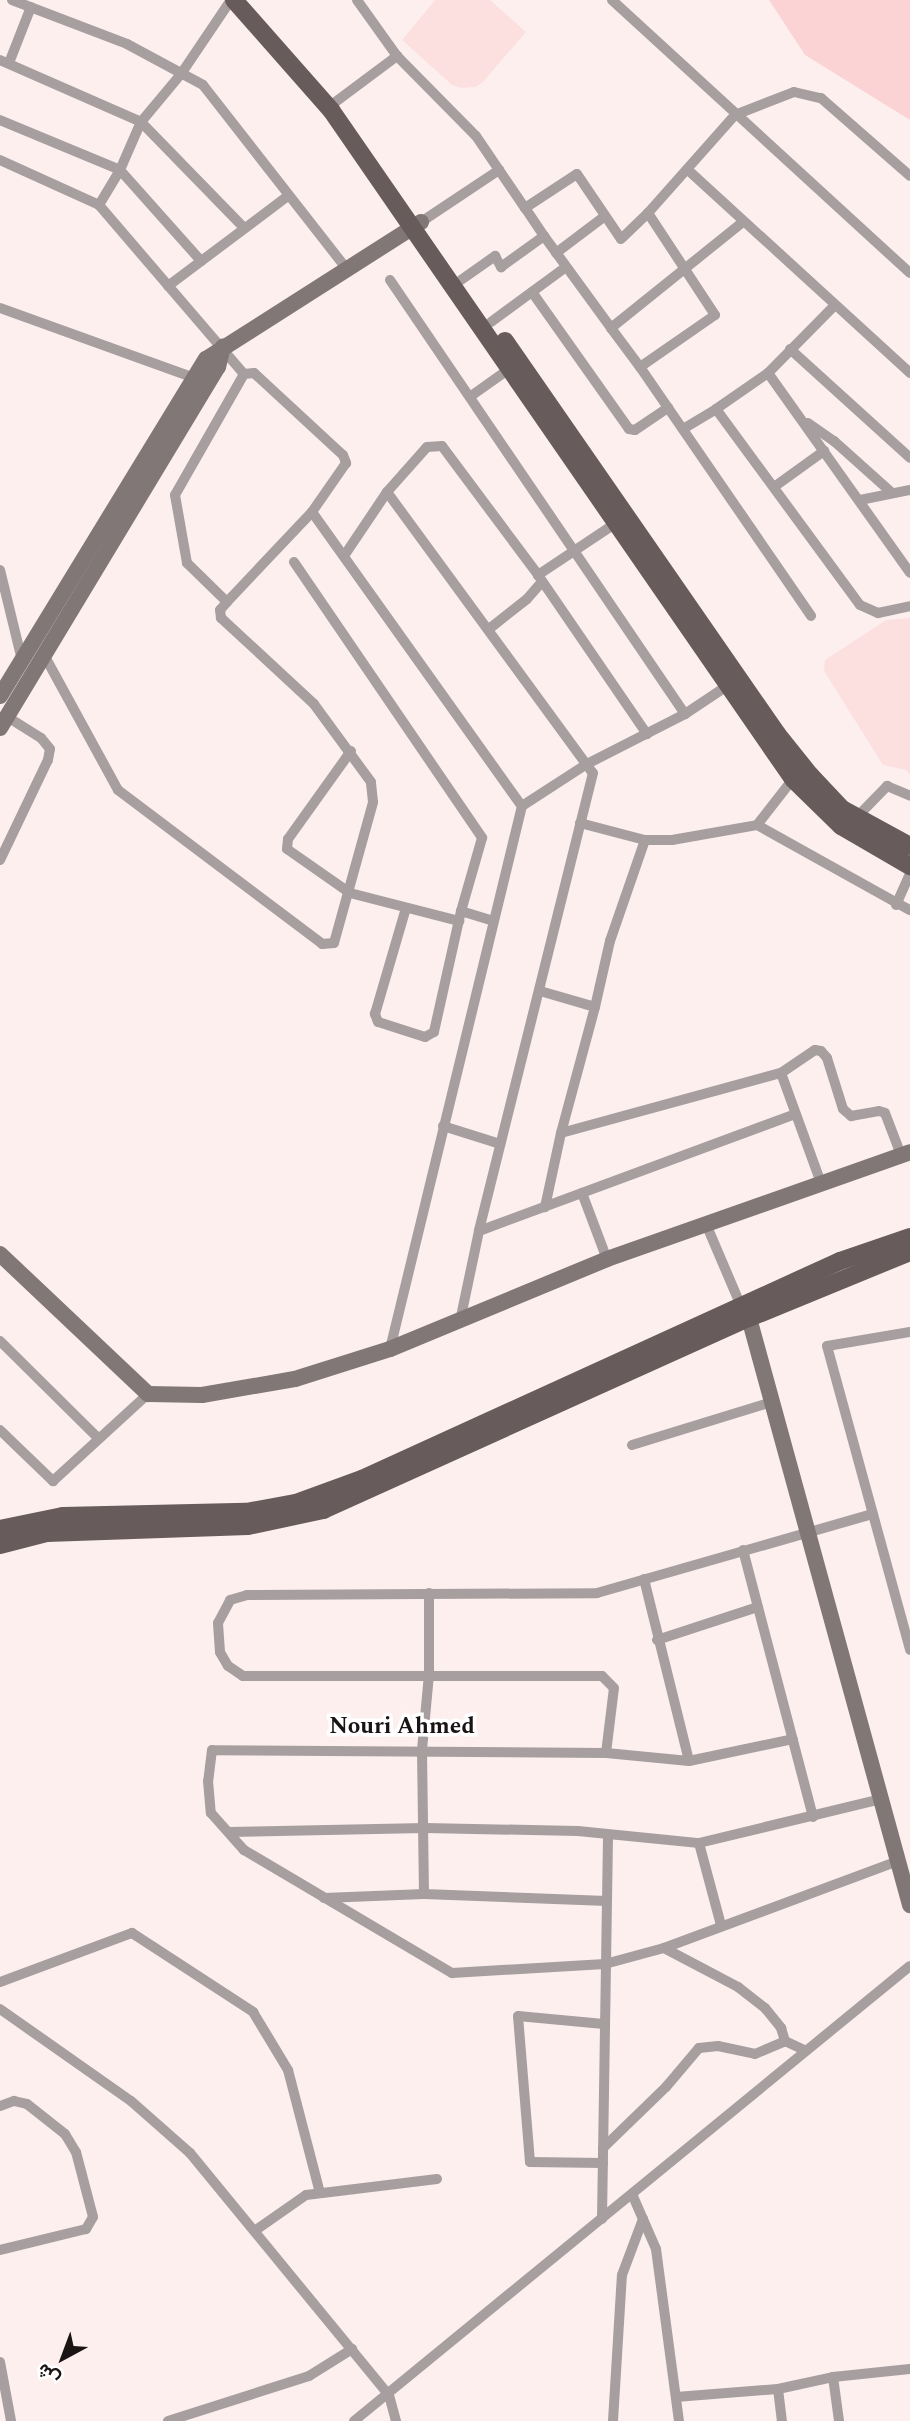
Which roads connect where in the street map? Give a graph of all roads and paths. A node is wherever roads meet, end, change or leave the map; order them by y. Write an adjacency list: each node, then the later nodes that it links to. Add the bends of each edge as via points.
1 (12, 0): 6 (street)
2 (233, 0): 9 (street); 25 (main road, via 331,110)
3 (250, 0): 10 (main road)
4 (357, 0): 7 (street)
5 (612, 0): 11 (street)
6 (30, 7): 8 (street); 9 (street, via 127,44)
7 (397, 56): 10 (street); 16 (street, via 476,136)
8 (5, 62): 13 (street)
9 (181, 74): 13 (street); 19 (street, via 203,85)
10 (334, 103): 25 (main road)
11 (735, 115): 17 (street); 18 (street, via 794,92 821,98); 33 (street)
12 (0, 120): 15 (street)
13 (141, 122): 15 (street); 26 (street)
14 (0, 160): 20 (street)
15 (120, 170): 20 (street); 29 (street)
16 (499, 170): 21 (street); 25 (street)
17 (688, 170): 22 (street); 24 (street)
18 (910, 176)
19 (289, 195): 26 (street); 31 (street)
20 (99, 205): 36 (street)
21 (525, 208): 23 (street, via 577,174); 27 (street)
22 (648, 214): 23 (street, via 621,239); 32 (street)
23 (605, 216): 28 (street)
24 (743, 222): 32 (street); 38 (street)
25 (416, 225): 31 (street); 35 (main road); 45 (main road)
26 (244, 228): 29 (street)
27 (544, 236): 28 (street); 35 (street, via 500,267 495,256)
28 (556, 253): 30 (street)
29 (201, 261): 36 (street)
30 (566, 267): 37 (street); 41 (street)
31 (346, 268): 42 (street)
32 (685, 269): 41 (street); 44 (street, via 715,315)
33 (910, 273)
34 (390, 280): 50 (street)
35 (461, 280): 40 (main road)
36 (167, 286): 42 (street)
37 (532, 292): 40 (street); 51 (street, via 629,429 635,430)
38 (835, 305): 43 (street); 48 (street)
39 (0, 308): 49 (street)
40 (491, 322): 86 (main road, via 777,734 842,809)
41 (611, 328): 44 (street)
42 (223, 347): 46 (street); 49 (street, via 206,359); 74 (street, via 218,367)
43 (790, 349): 47 (street); 56 (street)
44 (640, 367): 51 (street)
45 (509, 369): 50 (street); 63 (main road)
46 (244, 373): 62 (street, via 254,373 343,455 346,463); 70 (street, via 175,495 187,564)
47 (768, 373): 52 (street); 53 (street)
48 (910, 373)
49 (194, 378): 75 (street)
50 (471, 396): 64 (street)
51 (668, 408): 54 (street)
52 (716, 409): 54 (street); 57 (street)
53 (801, 419): 55 (street); 60 (street, via 834,441)
54 (683, 429): 72 (street)
55 (824, 451): 57 (street); 61 (street)
56 (910, 457)
57 (774, 487): 71 (street, via 860,606 878,613)
58 (910, 490): 60 (street)
59 (387, 492): 65 (street); 69 (street, via 427,447 442,446); 73 (street)
60 (892, 493): 61 (street)
61 (860, 500): 68 (street)
62 (312, 512): 65 (street); 70 (street)
63 (616, 523): 64 (street); 76 (main road)
64 (575, 551): 69 (street); 78 (street)
65 (344, 556): 85 (street)
66 (294, 562): 100 (street, via 481,838)
67 (0, 570): 75 (street)
68 (910, 573)
69 (540, 578): 73 (street, via 527,599); 80 (street)
70 (227, 603): 81 (street, via 220,610 221,618 314,704)
71 (910, 606)
72 (811, 616)
73 (489, 629): 82 (street)
74 (43, 653): 79 (street); 96 (street, via 118,790 136,805 322,944 334,943)
75 (22, 660): 77 (street)
76 (727, 686): 78 (street); 83 (main road)
77 (0, 696)
78 (685, 714): 80 (street)
79 (3, 722): 90 (street, via 41,738 50,749)
80 (647, 734): 82 (street)
81 (351, 751): 96 (street, via 371,782 373,802); 96 (street, via 286,844)
82 (587, 764): 85 (street); 87 (street, via 593,773)
83 (793, 779): 88 (street); 94 (main road, via 841,826)
84 (910, 796): 86 (street, via 887,786)
85 (522, 806): 101 (street)
86 (856, 818): 92 (main road)
87 (580, 824): 91 (street); 102 (street)
88 (757, 825): 91 (street, via 672,840); 97 (street)
89 (0, 829): 90 (street)
90 (12, 835): 93 (street)
91 (645, 840): 103 (street, via 610,941)
92 (910, 846)
93 (0, 860)
94 (910, 866)
95 (910, 874): 97 (street)
96 (350, 894): 98 (street)
97 (896, 905): 99 (street)
98 (406, 908): 100 (street); 100 (street, via 375,1014 378,1022 425,1037 435,1032)
99 (910, 910)
100 (460, 916): 101 (street)
101 (493, 921): 106 (street)
102 (540, 991): 103 (street); 108 (street)
103 (595, 1007): 107 (street)
104 (781, 1073): 105 (street); 107 (street); 109 (street, via 815,1050 821,1051 843,1109 850,1116 885,1113)
105 (795, 1114): 110 (street); 111 (street)
106 (443, 1126): 108 (street); 123 (street)
107 (561, 1133): 112 (street)
108 (500, 1144): 114 (street)
109 (906, 1153): 110 (street)
110 (821, 1183): 113 (street)
111 (582, 1193): 112 (street); 118 (street)
112 (545, 1207): 114 (street)
113 (706, 1224): 118 (street); 119 (street)
114 (479, 1231): 120 (street)
115 (910, 1237): 119 (main road, via 840,1261)
116 (910, 1252): 119 (main road)
117 (0, 1254): 124 (street)
118 (607, 1258): 120 (street)
119 (745, 1312): 125 (street); 130 (main road, via 362,1479 296,1503 246,1512 62,1516); 132 (main road, via 323,1510 248,1526 58,1532)
120 (460, 1321): 123 (street)
121 (910, 1332): 129 (street, via 827,1346)
122 (0, 1341): 127 (street)
123 (390, 1349): 124 (street, via 295,1379 202,1395)
124 (149, 1394): 127 (street)
125 (772, 1402): 128 (street); 131 (street)
126 (0, 1430): 127 (street, via 53,1481)
127 (99, 1439)
128 (632, 1445)
129 (873, 1514): 131 (street); 137 (street)
130 (0, 1529)
131 (807, 1531): 133 (street); 145 (street)
132 (0, 1545)
133 (743, 1550): 134 (street); 136 (street)
134 (644, 1579): 135 (street, via 597,1593); 138 (street)
135 (429, 1593): 140 (street); 140 (street, via 247,1595 230,1600 218,1623 220,1652 243,1676)
136 (758, 1607): 138 (street); 141 (street)
137 (905, 1609): 139 (street)
138 (657, 1640): 144 (street)
139 (910, 1650)
140 (429, 1674): 142 (street); 143 (street, via 602,1676 614,1688)
141 (793, 1739): 144 (street); 146 (street)
142 (422, 1749): 143 (street); 147 (street); 148 (street, via 212,1750 208,1781 211,1813)
143 (606, 1753): 144 (street)
144 (689, 1761)
145 (881, 1799): 146 (street); 151 (street)
146 (813, 1817): 150 (street)
147 (425, 1828): 148 (street); 149 (street, via 578,1831); 152 (street)
148 (229, 1832): 153 (street, via 244,1850)
149 (608, 1836): 150 (street); 154 (street)
150 (699, 1843): 156 (street)
151 (898, 1861): 155 (street); 156 (street)
152 (424, 1894): 153 (street); 154 (street)
153 (324, 1898): 158 (street, via 452,1973)
154 (607, 1901): 158 (street)
155 (910, 1905)
156 (722, 1925): 157 (street)
157 (664, 1948): 158 (street); 163 (street, via 738,1987 765,2008)
158 (605, 1964): 162 (street)
159 (910, 1966): 164 (street)
160 (0, 1982): 169 (street, via 132,1933 253,2012 288,2070)
161 (0, 2009): 173 (street, via 151,2118 190,2153)
162 (604, 2024): 166 (street); 167 (street, via 518,2016 530,2162)
163 (785, 2041): 164 (street); 166 (street, via 755,2054 718,2046 699,2048)
164 (806, 2051): 170 (street)
165 (0, 2106): 174 (street, via 27,2104 65,2134 76,2151 93,2217 86,2229)
166 (603, 2148): 167 (street)
167 (603, 2163): 171 (street)
168 (437, 2179): 169 (street)
169 (320, 2193): 173 (street, via 306,2195)
170 (632, 2194): 171 (street); 172 (street)
171 (602, 2219): 180 (street)
172 (643, 2219): 181 (street, via 656,2249); 186 (street, via 622,2275)
173 (256, 2230): 175 (street)
174 (0, 2250)
175 (352, 2349): 180 (street); 183 (street, via 309,2376)
176 (0, 2362): 182 (street)
177 (910, 2369): 178 (street)
178 (833, 2377): 179 (street); 189 (street)
179 (778, 2389): 181 (street); 188 (street)
180 (389, 2395): 184 (street); 185 (street)
181 (676, 2397): 187 (street)
182 (11, 2421)
183 (168, 2421)
184 (354, 2421)
185 (396, 2421)
186 (613, 2421)
187 (679, 2421)
188 (782, 2421)
189 (839, 2421)

